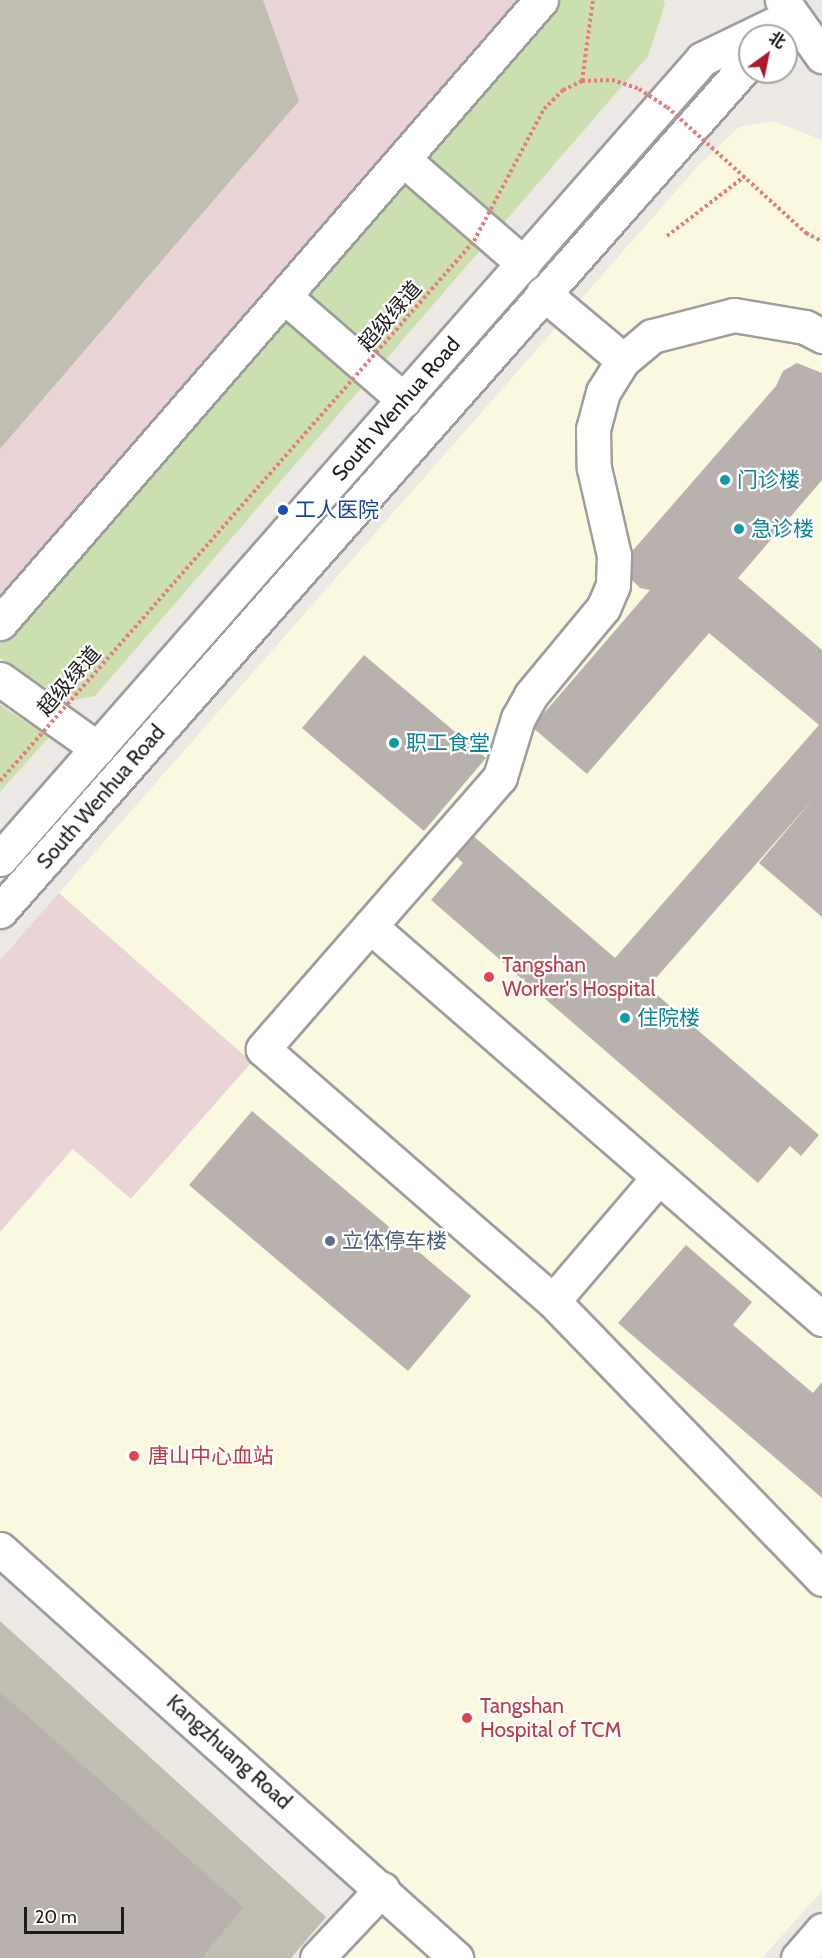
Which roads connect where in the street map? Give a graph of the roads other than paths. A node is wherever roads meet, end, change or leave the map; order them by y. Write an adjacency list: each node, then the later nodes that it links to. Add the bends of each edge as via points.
1 (541, 0): 5 (street)
2 (786, 13): 3 (street); 6 (street, South Wenhua Road, via 702,59)
3 (822, 56)
4 (738, 74): 7 (street, South Wenhua Road)
5 (403, 159): 6 (street); 8 (street)
6 (524, 264): 11 (street, South Wenhua Road)
7 (543, 293): 10 (street); 16 (street, South Wenhua Road)
8 (284, 296): 11 (street); 12 (street)
9 (822, 336): 10 (street, via 805,327 734,315 652,336)
10 (624, 360): 17 (street, via 603,392 593,429 594,468 614,555 613,585 603,608 531,695 518,718 500,777)
11 (404, 400): 14 (street, South Wenhua Road)
12 (0, 623)
13 (0, 679): 14 (street)
14 (98, 749): 15 (street, South Wenhua Road)
15 (0, 859)
16 (0, 911)
17 (370, 926): 18 (street); 19 (street, via 263,1049)
18 (658, 1178): 19 (street); 20 (street)
19 (553, 1301): 23 (street)
20 (821, 1317)
21 (0, 1549): 24 (street, Kangzhuang Road)
22 (0, 1578): 24 (street, Kangzhuang Road)
23 (822, 1579)
24 (375, 1894): 26 (street); 27 (street, Kangzhuang Road); 28 (street, Kangzhuang Road)
25 (822, 1930): 29 (street)
26 (317, 1958)
27 (431, 1958)
28 (456, 1958)
29 (798, 1958)

